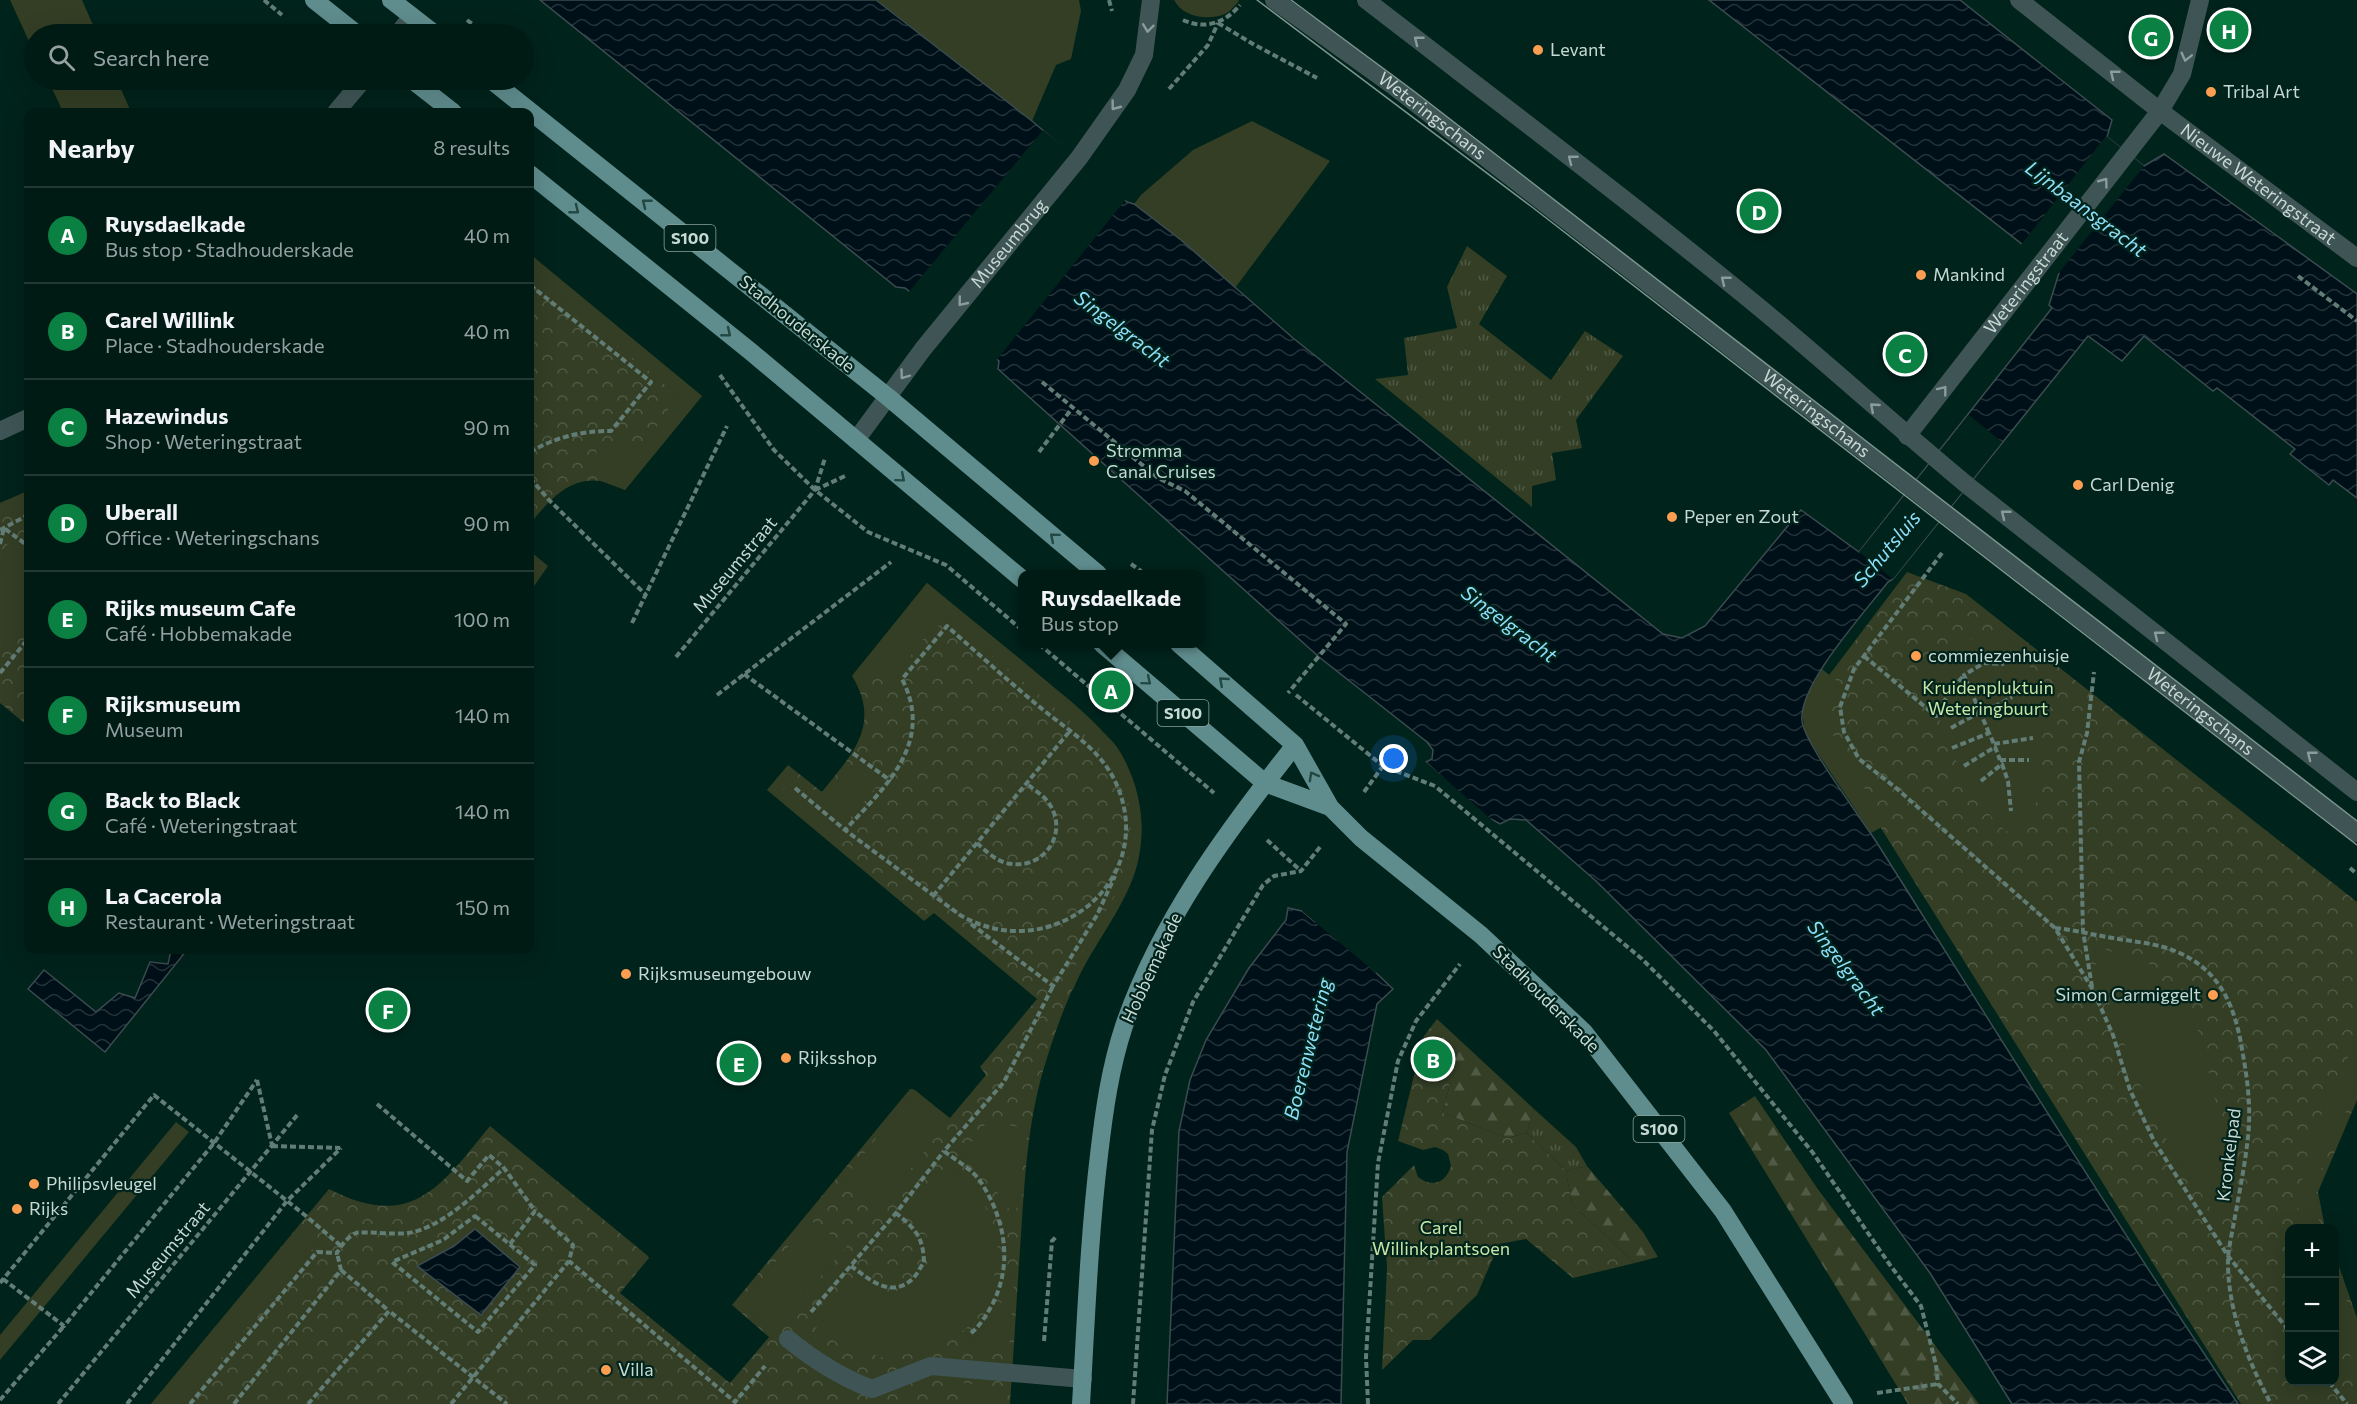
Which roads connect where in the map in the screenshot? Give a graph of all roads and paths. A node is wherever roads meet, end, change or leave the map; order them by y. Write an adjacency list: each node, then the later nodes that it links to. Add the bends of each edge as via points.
1 (314, 0): 13 (main road)
2 (391, 0): 11 (main road)
3 (1109, 0): 10 (path)
4 (1151, 0): 31 (street, Museumbrug, one-way to 31, via 1144,55 1127,90 1078,158)
5 (1244, 0): 12 (path)
6 (1274, 0): 89 (street, Weteringschans, via 1392,85)
7 (1366, 0): 36 (street, Weteringschans, one-way to 7, via 1761,309)
8 (2019, 0): 22 (street, one-way to 8)
9 (2200, 0): 22 (street, Weteringstraat, one-way to 22, via 2182,74)
10 (1113, 14)
11 (412, 16): 14 (street); 15 (main road)
12 (1218, 23)
13 (344, 24)
14 (406, 24)
15 (422, 24)
16 (355, 90): 19 (street)
17 (425, 90): 20 (main road)
18 (504, 90): 21 (main road, Stadhouderskade / S100, one-way to 18)
19 (339, 108)
20 (448, 108)
21 (526, 108)
22 (2160, 111): 25 (street, Nieuwe Weteringstraat); 36 (street, Weteringstraat, one-way to 22)
23 (534, 114): 31 (main road, Stadhouderskade / S100, one-way to 23)
24 (534, 177): 37 (main road, S100, one-way to 37)
25 (2357, 258)
26 (2298, 276): 28 (path)
27 (534, 288): 38 (path, via 651,382 611,431 568,435)
28 (2357, 321)
29 (718, 372): 41 (path, via 774,450)
30 (1042, 382): 32 (path)
31 (888, 397): 37 (street, Museumbrug); 48 (main road, Stadhouderskade / S100, one-way to 31)
32 (1073, 407): 39 (path); 64 (path, via 1158,478 1185,492 1346,624)
33 (24, 420): 35 (street)
34 (728, 426): 50 (path)
35 (0, 430)
36 (1907, 436): 84 (street, Weteringschans, one-way to 36)
37 (856, 440): 49 (main road, S100, one-way to 49)
38 (534, 450)
39 (1039, 453)
40 (534, 483): 50 (path)
41 (815, 490): 52 (path, via 868,532 946,565); 58 (path, Museumstraat)
42 (24, 517): 43 (path)
43 (2, 529): 44 (path); 45 (path)
44 (24, 543)
45 (0, 544)
46 (1944, 550): 57 (path)
47 (891, 562): 62 (path)
48 (1093, 570)
49 (1018, 575)
50 (646, 595): 51 (path)
51 (632, 623)
52 (1018, 626)
53 (24, 644): 61 (path)
54 (1044, 648): 87 (path)
55 (1107, 648): 82 (main road, Stadhouderskade / S100, one-way to 82)
56 (1184, 648): 72 (main road, Stadhouderskade / S100, one-way to 56)
57 (1864, 656): 63 (path, via 1936,717); 94 (path, via 1854,669 1840,707 1844,732 1859,759)
58 (676, 657)
59 (2004, 664): 63 (path, via 1984,663)
60 (2095, 667): 95 (path, via 2087,733 2079,762)
61 (0, 673)
62 (744, 674): 65 (path); 79 (path)
63 (1964, 675): 67 (path)
64 (1290, 690)
65 (717, 694)
66 (2013, 697): 67 (path)
67 (1980, 713): 68 (path); 70 (path)
68 (1951, 728)
69 (1069, 732): 79 (path, via 947,626 903,679 911,703 912,733); 81 (path); 91 (path, via 1100,758 1118,788 1125,821)
70 (1989, 733): 73 (path); 74 (path)
71 (2033, 738): 73 (path)
72 (1295, 745): 82 (main road, Hobbemakade); 85 (main road, Stadhouderskade / S100, one-way to 72)
73 (1994, 746): 76 (path); 78 (path)
74 (1952, 748)
75 (2029, 760): 76 (path)
76 (2001, 762): 80 (path); 86 (path)
77 (1383, 766): 124 (path, via 1435,786 1642,958 1714,1031 1813,1154 1921,1306)
78 (1964, 766)
79 (891, 781): 88 (path)
80 (1981, 781)
81 (1026, 783): 90 (path); 90 (path, via 1047,800 1055,814 1056,834 1046,852 1033,862 1013,864 998,860)
82 (1265, 783): 85 (main road, Stadhouderskade / S100); 87 (main road, Hobbemakade)
83 (795, 788): 88 (path)
84 (2357, 792)
85 (1330, 807): 96 (main road, Stadhouderskade / S100)
86 (2012, 811)
87 (1239, 816): 123 (main road, Hobbemakade, via 1200,872 1149,967 1124,1027 1106,1097 1094,1197); 138 (path, via 1301,871 1274,876 1263,885 1193,1002 1165,1075 1152,1130)
88 (845, 830): 92 (path)
89 (2357, 833)
90 (977, 843): 92 (path)
91 (1118, 864): 93 (path, via 1092,903 1052,927 1033,932 1004,932 977,924); 97 (path, via 1101,909)
92 (933, 896): 93 (path)
93 (952, 910): 97 (path)
94 (2055, 928): 95 (path, Kronkelpad); 98 (path)
95 (2083, 931): 98 (path); 112 (path, Kronkelpad, via 2174,950 2205,969 2229,1002 2241,1042 2249,1107 2245,1162)
96 (1481, 935): 128 (main road, Stadhouderskade / S100, via 1584,1032 1723,1211); 139 (path, via 1416,1021 1398,1061 1378,1163 1366,1357)
97 (1053, 986): 103 (path, via 1004,1082)
98 (2092, 990): 112 (path, via 2113,1035 2130,1090 2154,1140)
99 (377, 1104): 104 (path, via 467,1181 489,1155)
100 (298, 1114): 102 (path, Museumstraat)
101 (214, 1143): 102 (path, via 257,1080); 105 (path); 116 (path, via 154,1095); 118 (path)
102 (272, 1146): 105 (path, Museumstraat); 106 (path, via 340,1148)
103 (944, 1151): 108 (path); 121 (path, via 979,1179 998,1216 1005,1249 1002,1285 987,1315 976,1330)
104 (504, 1168): 107 (path); 110 (path, via 433,1225 409,1233 356,1233)
105 (250, 1171): 106 (path); 130 (path, Museumstraat)
106 (287, 1201): 110 (path); 131 (path)
107 (536, 1211): 109 (path); 113 (path, via 573,1245)
108 (896, 1213): 114 (path); 114 (path, via 915,1230 923,1245 924,1262 910,1281 900,1287 880,1287)
109 (510, 1244): 109 (path, via 475,1216 443,1240 392,1262 478,1332 536,1265)
110 (340, 1246): 111 (path)
111 (337, 1253): 115 (path); 132 (path, via 317,1252)
112 (2228, 1256): 119 (path); 141 (path, Kronkelpad, via 2237,1324)
113 (569, 1261): 122 (path); 129 (path)
114 (851, 1266): 120 (path)
115 (340, 1270): 117 (path); 133 (path)
116 (1, 1281): 118 (path)
117 (389, 1311): 122 (path); 134 (path)
118 (64, 1326): 127 (path)
119 (2285, 1327)
120 (788, 1339): 126 (street); 129 (path)
121 (931, 1366): 123 (street); 126 (street)
122 (473, 1378): 135 (path); 136 (path)
123 (1083, 1378): 137 (main road, Hobbemakade)
124 (1938, 1384): 128 (path); 140 (path)
125 (2332, 1386): 142 (path)
126 (868, 1396)
127 (0, 1400)
128 (1837, 1402)
129 (734, 1403)
130 (58, 1404)
131 (127, 1404)
132 (190, 1404)
133 (234, 1404)
134 (308, 1404)
135 (451, 1404)
136 (506, 1404)
137 (1082, 1404)
138 (1133, 1404)
139 (1368, 1404)
140 (1958, 1404)
141 (2271, 1404)
142 (2347, 1404)

